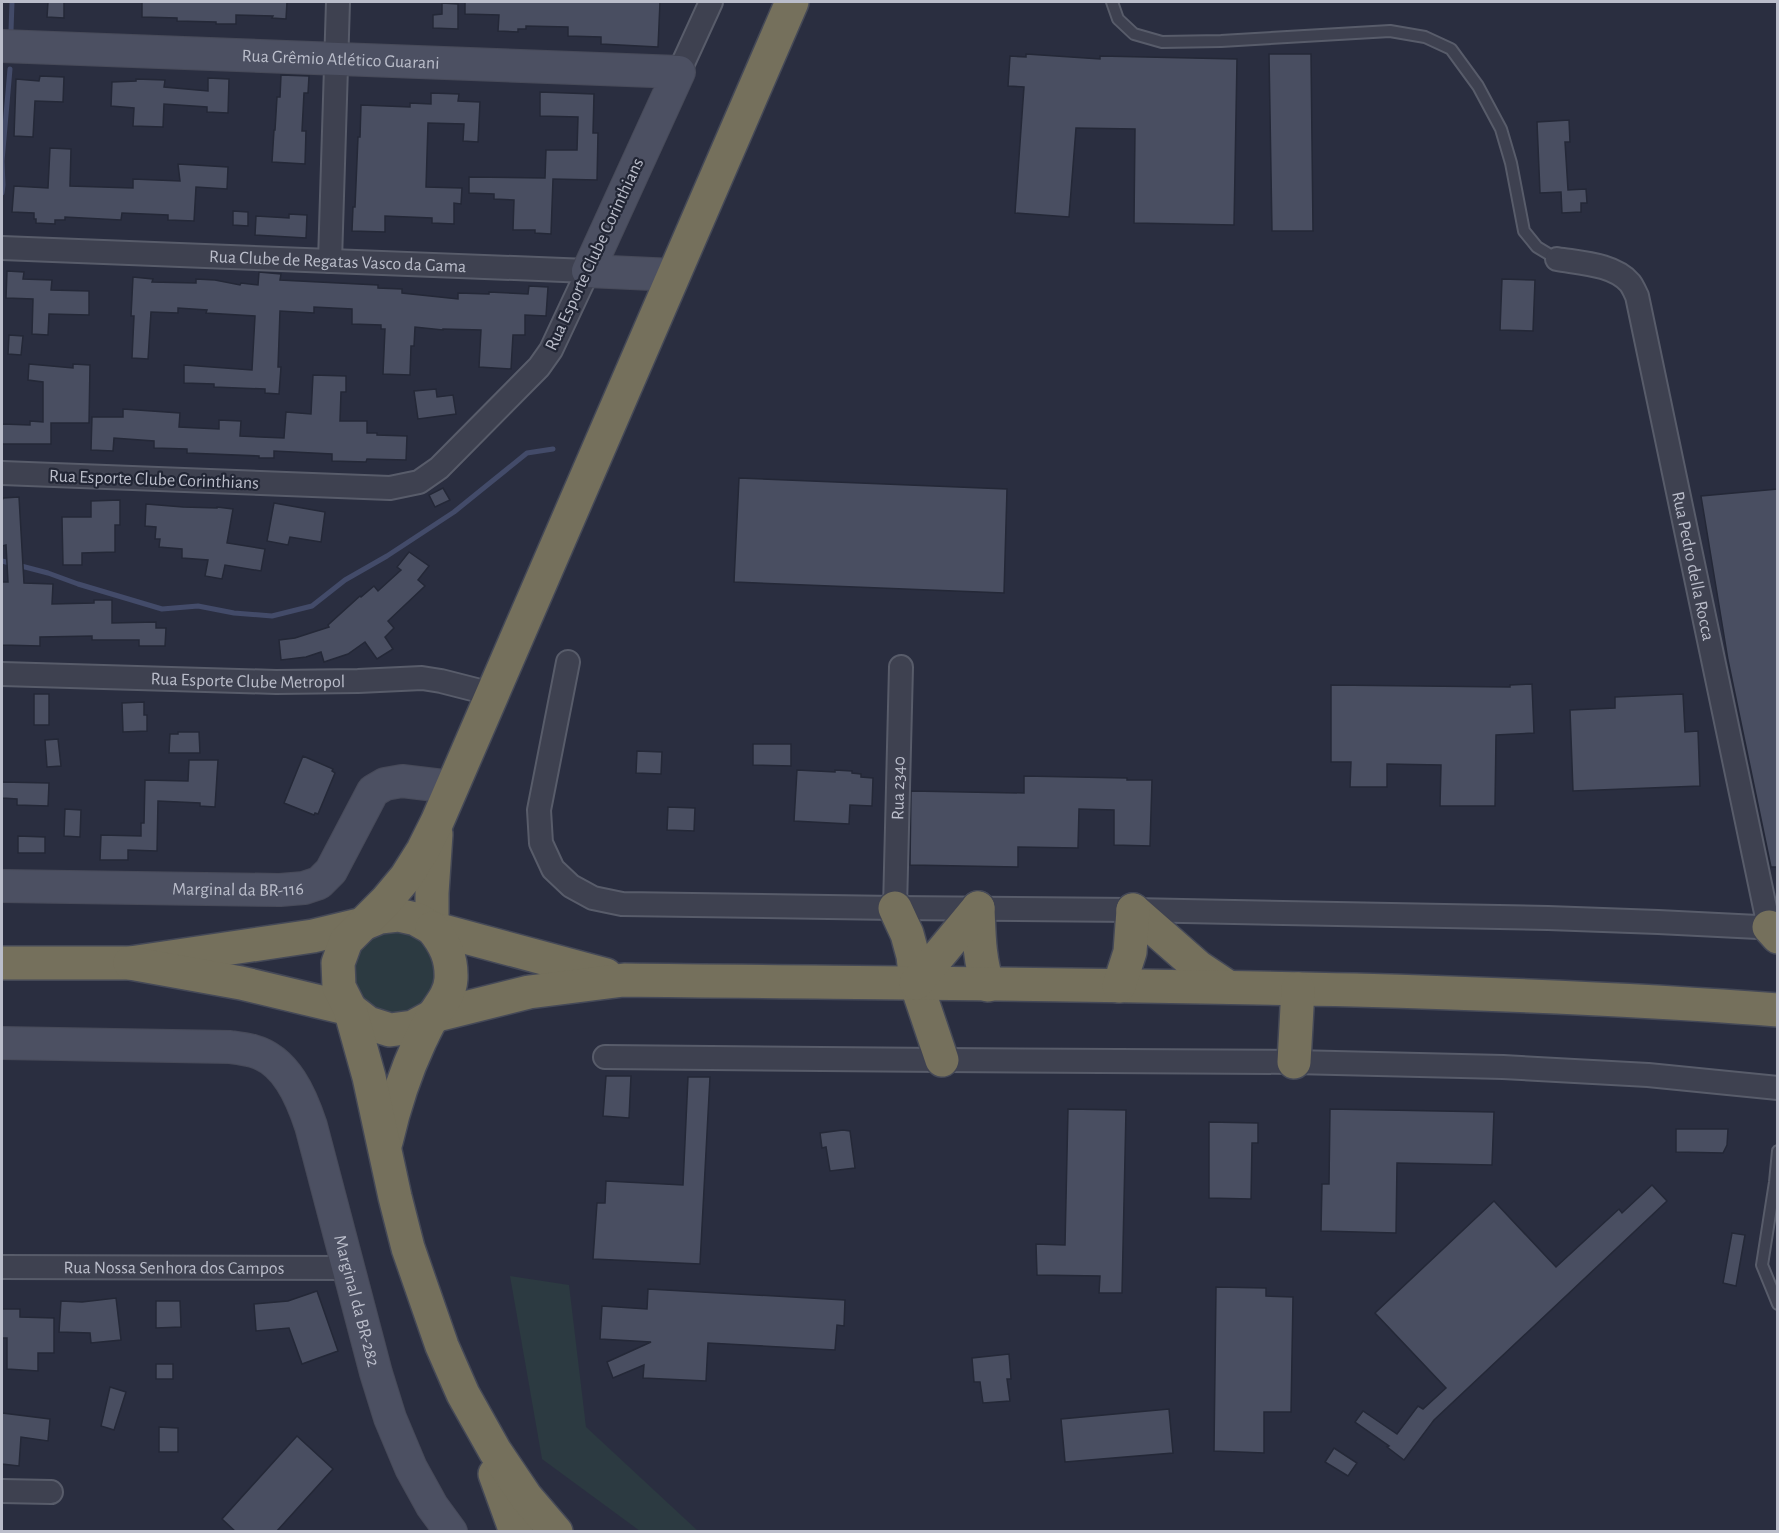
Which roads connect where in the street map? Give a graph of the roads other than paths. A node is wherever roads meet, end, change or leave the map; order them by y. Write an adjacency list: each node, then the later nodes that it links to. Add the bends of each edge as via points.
1 (338, 2): 6 (street)
2 (711, 2): 7 (street, Rua Esporte Clube Corinthians)
3 (792, 2): 12 (highway)
4 (1112, 2): 9 (lane, via 1118,19 1134,34 1162,42 1390,31 1425,36 1451,49 1478,86 1501,129 1512,163 1524,231 1537,247)
5 (2, 46): 6 (street, Rua Grêmio Atlético Guarani)
6 (336, 59): 7 (street, Rua Grêmio Atlético Guarani); 10 (street)
7 (679, 72): 11 (street, Rua Esporte Clube Corinthians)
8 (2, 248): 10 (street, Rua Clube de Regatas Vasco da Gama)
9 (1557, 259): 26 (street, Rua Pedro della Rocca, via 1609,269 1630,284 1637,296)
10 (330, 261): 11 (street, Rua Clube de Regatas Vasco da Gama)
11 (588, 271): 12 (street, Rua Clube de Regatas Vasco da Gama); 13 (street, Rua Esporte Clube Corinthians, via 539,368 439,468 419,482 390,488)
12 (674, 275): 17 (highway)
13 (2, 473)
14 (568, 662): 21 (street, via 539,810 542,843 553,869 571,886 593,898 622,904)
15 (902, 667): 21 (street, Rua 2340)
16 (2, 674): 17 (street, Rua Esporte Clube Metropol, via 276,682 422,678)
17 (492, 694): 18 (highway)
18 (452, 787): 19 (highway); 20 (street, Marginal da BR-116, via 402,781 373,791 331,871 319,883 303,888)
19 (437, 822): 24 (highway, via 405,877); 25 (highway)
20 (2, 886)
21 (895, 908): 22 (street); 30 (highway, via 907,934)
22 (978, 908): 23 (street); 30 (highway); 31 (highway, via 980,948)
23 (1133, 910): 26 (street, via 1559,918); 32 (highway, via 1131,952); 33 (highway, via 1198,967)
24 (363, 924): 25 (highway, via 380,916 398,915); 28 (highway, via 313,936); 35 (highway, via 346,941 338,963 339,987)
25 (432, 928): 29 (highway); 37 (highway, via 451,962 445,1000)
26 (1775, 931)
27 (2, 963): 28 (highway)
28 (130, 963): 35 (highway)
29 (624, 980): 30 (highway); 37 (highway, via 529,992)
30 (916, 983): 31 (highway); 40 (highway)
31 (988, 985): 32 (highway)
32 (1119, 986): 33 (highway)
33 (1228, 987): 34 (highway)
34 (1298, 989): 36 (highway, via 1556,996); 41 (highway)
35 (350, 1009): 37 (highway, via 368,1023 390,1030 413,1027); 43 (highway)
36 (1778, 1010)
37 (433, 1016): 43 (highway, via 399,1093)
38 (2, 1043): 46 (street, Marginal da BR-282, via 230,1047 255,1052 277,1064 293,1084 308,1115)
39 (605, 1057): 40 (street)
40 (942, 1060): 41 (street)
41 (1294, 1062): 42 (street, via 1514,1068)
42 (1778, 1088)
43 (384, 1147): 48 (highway, via 411,1258)
44 (1778, 1151): 47 (lane, via 1762,1265)
45 (2, 1266): 46 (street, Rua Nossa Senhora dos Campos)
46 (347, 1268): 51 (street, Marginal da BR-282, via 390,1418 411,1468)
47 (1778, 1304)
48 (463, 1394): 52 (highway); 53 (highway, via 513,1479)
49 (2, 1491): 50 (street)
50 (51, 1492)
51 (451, 1532)
52 (516, 1532)
53 (556, 1532)

